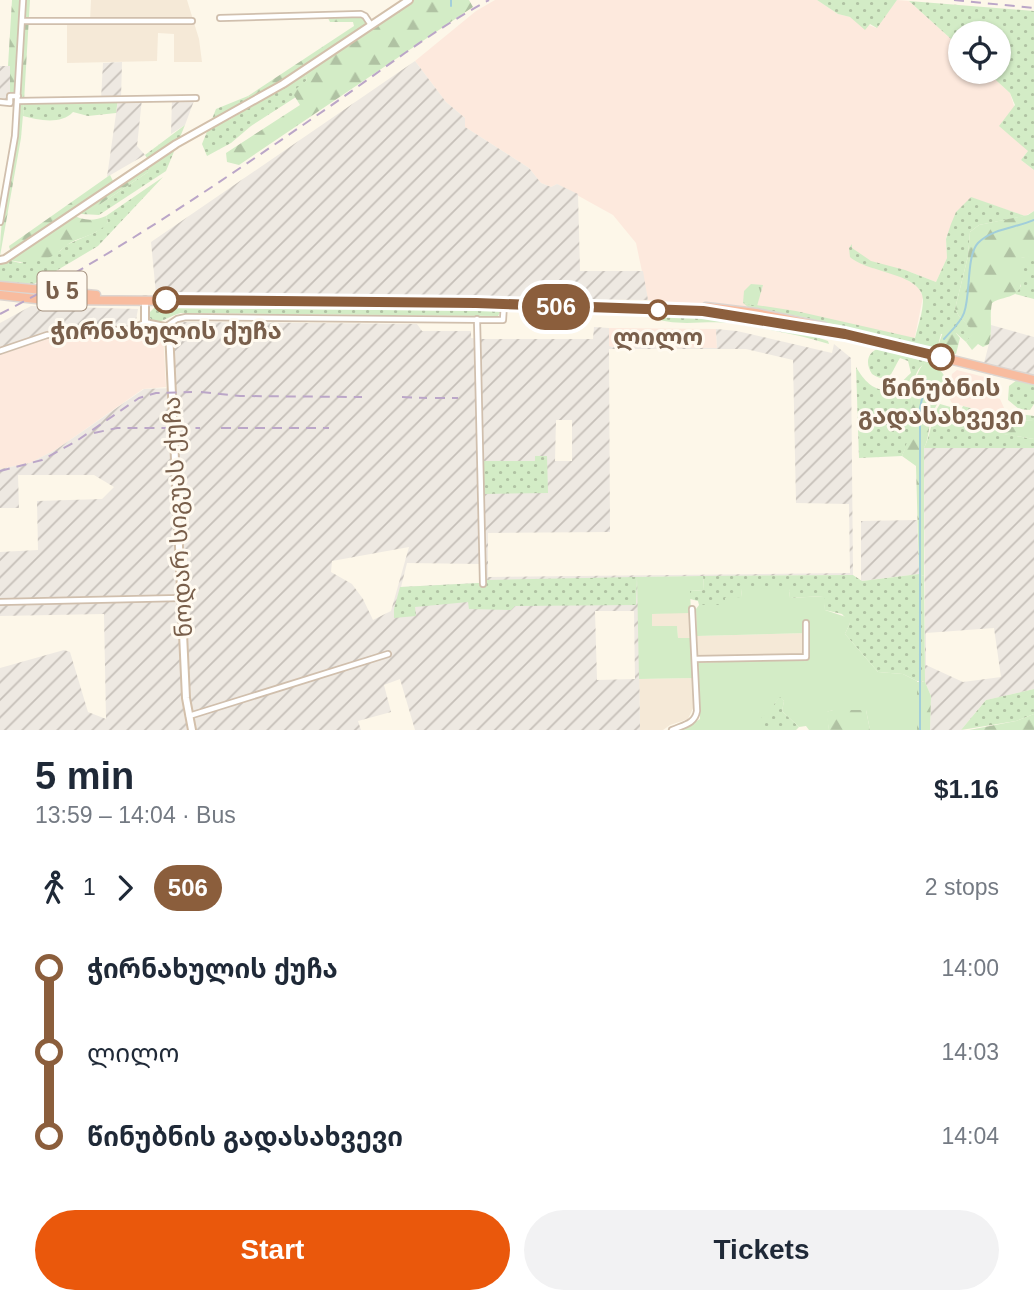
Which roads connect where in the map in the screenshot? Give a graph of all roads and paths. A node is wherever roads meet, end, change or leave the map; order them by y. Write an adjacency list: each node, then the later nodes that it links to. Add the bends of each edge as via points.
1 (23, 0): 4 (street)
2 (409, 0): 6 (street)
3 (220, 18): 6 (street, via 361,14)
4 (22, 21): 5 (street); 7 (street)
5 (192, 22)
6 (372, 25): 14 (street, via 282,85 176,144)
7 (18, 98): 8 (street); 10 (street, via 10,96); 11 (street)
8 (196, 98)
9 (0, 102): 10 (street)
10 (10, 103): 11 (street)
11 (18, 109): 12 (street)
12 (3, 188): 13 (street)
13 (0, 222)
14 (0, 260)
15 (0, 286): 17 (highway, ს 5)
16 (0, 295): 17 (highway, ს 5, via 45,300)
17 (123, 299): 18 (highway, ს 5)
18 (145, 300): 19 (highway, ს 5); 21 (street)
19 (507, 304): 20 (street, via 503,320); 24 (highway, ს 5, via 580,302 728,309 802,321)
20 (477, 319): 22 (street, via 186,317); 25 (street)
21 (145, 323): 22 (street); 23 (street, via 129,329 47,335)
22 (165, 327): 26 (street, ნოდარ სიგუას ქუჩა, via 169,330)
23 (0, 351)
24 (1034, 380)
25 (483, 584)
26 (181, 597): 27 (street); 32 (street, ნოდარ სიგუას ქუჩა)
27 (0, 602)
28 (692, 609): 31 (street)
29 (806, 623): 31 (street, via 806,657)
30 (388, 654): 32 (street)
31 (695, 659): 34 (street, via 696,718)
32 (189, 716): 33 (street, ნოდარ სიგუას ქუჩა)
33 (192, 730)
34 (672, 730)

